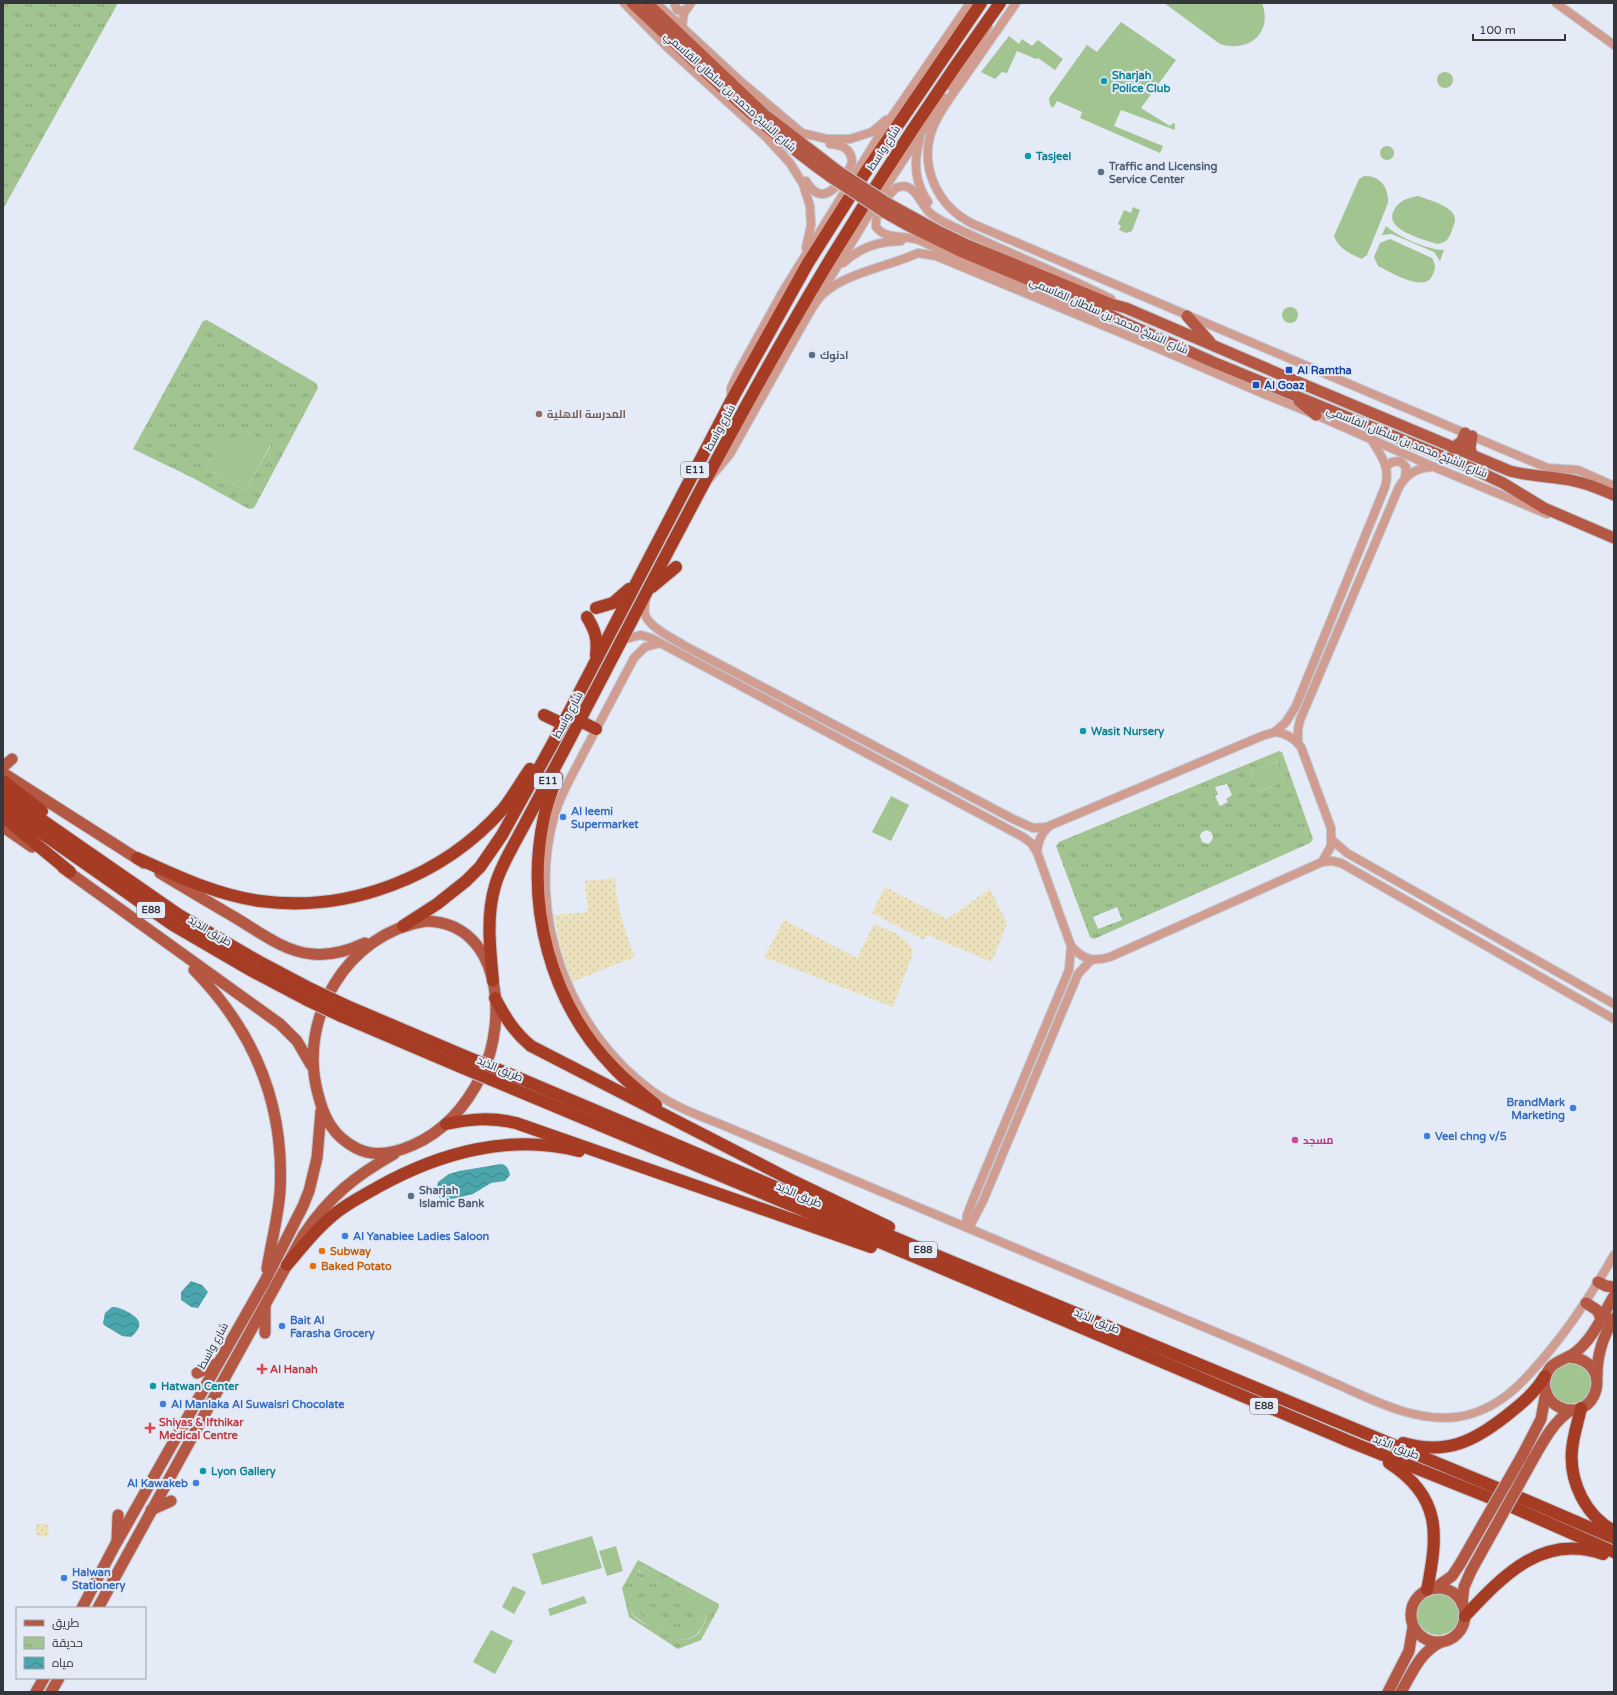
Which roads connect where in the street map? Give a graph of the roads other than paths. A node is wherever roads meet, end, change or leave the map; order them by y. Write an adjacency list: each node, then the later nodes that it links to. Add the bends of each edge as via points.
1 (624, 3): 19 (street, via 667,47)
2 (632, 3): 20 (main road, شارع الشيخ محمد بن سلطان القاسمي, via 758,120 802,156)
3 (647, 3): 20 (main road, شارع الشيخ محمد بن سلطان القاسمي, via 764,114)
4 (675, 3): 10 (street); 11 (street, via 677,10 681,11)
5 (970, 3): 16 (street)
6 (981, 3): 38 (highway, شارع واسط / E11, via 865,173 808,263)
7 (1000, 3): 12 (highway, شارع واسط / E11)
8 (1016, 3): 15 (street)
9 (1556, 3): 14 (street)
10 (657, 4): 13 (street)
11 (689, 6): 13 (street, via 683,17)
12 (990, 16): 15 (street, via 982,40); 47 (highway, شارع واسط / E11, via 898,151 824,269)
13 (682, 26): 18 (street, via 754,94)
14 (1614, 45)
15 (951, 92): 17 (street); 23 (street, via 930,135 929,170 939,195 951,209 965,220)
16 (899, 105): 18 (street, via 877,129 856,138 833,140); 26 (street)
17 (923, 128): 22 (street, via 915,158 916,172 925,198); 27 (street)
18 (802, 133): 19 (street, via 818,141 843,146 850,154 852,161 849,170 831,192 820,194 812,190 788,154)
19 (765, 136): 26 (street, via 790,163 806,191 811,225)
20 (836, 175): 21 (main road, شارع الشيخ محمد بن سلطان القاسمي, bridge)
21 (886, 208): 33 (main road, شارع الشيخ محمد بن سلطان القاسمي, via 965,244); 35 (main road, شارع الشيخ محمد بن سلطان القاسمي, via 907,225 962,252 1092,306)
22 (943, 222): 24 (street); 25 (street, via 928,212 914,190 905,186 891,193 876,217 876,227 884,234 913,238)
23 (990, 231): 24 (street); 34 (street)
24 (974, 236): 33 (street, via 1077,282)
25 (934, 248): 27 (street, via 907,241 888,241 852,255); 28 (street)
26 (803, 259): 30 (street)
27 (831, 276): 32 (street)
28 (1015, 282): 29 (street); 35 (street, via 1106,318)
29 (1024, 292): 32 (street, via 936,256 918,253 841,282); 39 (street)
30 (782, 293): 31 (street); 38 (street, via 735,379 731,388)
31 (771, 301)
32 (817, 301): 47 (street, via 730,454 716,473)
33 (1126, 308): 36 (main road, شارع الشيخ محمد بن سلطان القاسمي)
34 (1188, 316): 36 (main road); 40 (street)
35 (1121, 321): 37 (main road, شارع الشيخ محمد بن سلطان القاسمي)
36 (1219, 349): 42 (main road, شارع الشيخ محمد بن سلطان القاسمي)
37 (1291, 394): 39 (main road); 50 (main road, شارع الشيخ محمد بن سلطان القاسمي, via 1469,466 1544,508)
38 (730, 403): 53 (highway, شارع واسط / E11)
39 (1316, 414): 41 (street)
40 (1468, 435): 42 (main road); 43 (main road); 48 (street, via 1548,468 1578,470)
41 (1371, 438): 44 (street); 45 (street)
42 (1453, 448): 43 (main road, شارع الشيخ محمد بن سلطان القاسمي)
43 (1472, 455): 49 (main road, شارع الشيخ محمد بن سلطان القاسمي, via 1517,473 1573,480)
44 (1386, 467): 46 (street, via 1392,462 1400,461 1406,466); 59 (street, via 1385,488)
45 (1434, 467): 46 (street, via 1421,468); 51 (street)
46 (1405, 478): 60 (street, via 1396,492)
47 (705, 482): 54 (highway, شارع واسط / E11)
48 (1614, 486)
49 (1614, 495)
50 (1614, 538)
51 (1614, 543)
52 (676, 567): 54 (highway)
53 (637, 580): 58 (highway, شارع واسط / E11); 58 (highway, via 618,600 591,612 597,638)
54 (647, 592): 55 (highway, شارع واسط / E11); 56 (street, via 645,609 648,620 653,626)
55 (622, 640): 57 (street, via 641,635); 62 (highway, شارع واسط / E11)
56 (678, 641): 57 (street, via 667,639); 77 (street)
57 (662, 644): 64 (street, via 645,647 634,658); 76 (street)
58 (595, 661): 63 (highway, شارع واسط / E11)
59 (1296, 706): 60 (street); 65 (street, via 1286,722)
60 (1304, 711): 67 (street, via 1299,724)
61 (544, 715): 63 (highway)
62 (580, 721): 64 (highway); 69 (highway, شارع واسط / E11)
63 (562, 724): 66 (highway, شارع واسط / E11)
64 (596, 729): 109 (street, via 561,797 556,813 549,841 546,893 561,966 575,1000 597,1036 628,1071 670,1102)
65 (1275, 732): 67 (street, via 1287,735); 78 (street)
66 (554, 741): 83 (highway, via 540,754 502,810 462,846 426,870 386,888 318,902 259,901 206,888); 88 (highway, شارع واسط / E11, via 502,835 480,867 452,893)
67 (1298, 743): 80 (street, via 1331,828)
68 (12, 759): 70 (main road)
69 (560, 759): 93 (highway, شارع واسط / E11, via 506,860 495,886 489,930); 104 (highway, via 544,817 539,852 540,916 550,958 565,998 599,1052 627,1081)
70 (3, 767)
71 (3, 773): 83 (main road)
72 (3, 781): 82 (highway, via 80,840)
73 (3, 793): 82 (highway, طريق الذيد / E88)
74 (3, 806): 96 (highway, طريق الذيد / E88, via 167,921 232,960)
75 (3, 817): 86 (highway)
76 (987, 818): 77 (street, via 1011,824); 81 (street, via 1023,837)
77 (1013, 820): 78 (street, via 1033,828)
78 (1049, 826): 81 (street, via 1040,837)
79 (3, 827): 86 (main road)
80 (1332, 840): 84 (street, via 1329,852); 85 (street, via 1343,851)
81 (1037, 852): 90 (street)
82 (96, 858): 96 (highway, طريق الذيد / E88, via 205,931 258,961)
83 (137, 858): 89 (main road, via 276,942 299,951 312,954 338,953)
84 (1322, 862): 87 (street, via 1336,862); 92 (street, via 1110,957 1098,961)
85 (1365, 863): 87 (street); 98 (street)
86 (70, 872): 91 (main road)
87 (1357, 872): 99 (street)
88 (403, 926): 89 (main road); 93 (main road, via 437,921 459,928 478,946)
89 (384, 935): 100 (main road, via 351,961 323,1003 315,1030)
90 (1071, 946): 92 (street, via 1078,954); 94 (street, via 1070,964)
91 (173, 948): 100 (main road, via 280,1024 297,1041); 116 (main road, via 209,985 234,1016 257,1059 271,1100 278,1135 280,1177 278,1208)
92 (1091, 960): 95 (street, via 1078,974)
93 (492, 980): 97 (main road)
94 (1062, 985): 95 (street, via 1069,985); 107 (street)
95 (1072, 989): 108 (street)
96 (309, 995): 101 (highway, طريق الذيد / E88, bridge)
97 (495, 998): 103 (main road, via 495,1033 483,1072 473,1091); 104 (highway, via 510,1026 531,1046)
98 (1614, 1004)
99 (1614, 1018)
100 (313, 1069): 102 (main road)
101 (506, 1079): 113 (highway, طريق الذيد / E88); 114 (highway, طريق الذيد / E88)
102 (321, 1106): 105 (main road, via 330,1126 346,1142 359,1150 373,1153); 116 (main road, شارع واسط, via 317,1158 309,1191)
103 (446, 1124): 105 (main road); 106 (highway, via 473,1119 502,1120)
104 (681, 1124): 113 (highway, via 910,1237)
105 (403, 1150): 115 (main road, via 356,1177 332,1198 313,1221)
106 (628, 1161): 114 (highway, via 888,1253); 115 (highway, via 549,1146 523,1145 490,1147 445,1156 397,1176 351,1202 323,1225)
107 (974, 1197): 108 (street); 109 (street, via 963,1214); 110 (street, via 967,1216)
108 (983, 1201): 110 (street); 111 (street, via 979,1223)
109 (951, 1221): 110 (street)
110 (967, 1228): 111 (street)
111 (984, 1235): 120 (street, via 1384,1404 1426,1417 1469,1414 1503,1399 1533,1371)
112 (1614, 1255): 117 (street)
113 (938, 1256): 132 (highway, طريق الذيد / E88)
114 (915, 1257): 133 (highway, طريق الذيد / E88)
115 (287, 1265): 121 (main road)
116 (265, 1280): 126 (main road, شارع واسط)
117 (1598, 1282): 118 (main road); 120 (street)
118 (1614, 1287)
119 (1614, 1296): 122 (main road)
120 (1586, 1303): 122 (main road, via 1597,1310)
121 (265, 1304): 124 (main road); 135 (main road)
122 (1601, 1318): 125 (main road, via 1587,1342)
123 (1614, 1318): 129 (main road, via 1601,1345)
124 (265, 1333)
125 (1569, 1357): 128 (main road, via 1554,1363); 129 (main road, via 1589,1364)
126 (218, 1363): 127 (main road); 139 (main road, شارع واسط)
127 (196, 1373)
128 (1545, 1376): 130 (main road); 132 (highway, via 1530,1397 1488,1430 1475,1438 1453,1445 1431,1448 1416,1446 1365,1428)
129 (1596, 1376): 131 (main road, via 1597,1391 1588,1404)
130 (1546, 1392): 131 (main road, via 1550,1399 1563,1409); 142 (main road, bridge, via 1541,1419 1460,1564 1447,1581)
131 (1576, 1409): 137 (highway, via 1572,1450 1575,1480 1588,1508 1598,1520); 143 (main road, bridge, via 1552,1427 1532,1461 1470,1571 1464,1587)
132 (1339, 1423): 138 (highway, طريق الذيد / E88)
133 (1353, 1443): 140 (highway, طريق الذيد / E88, via 1503,1503); 142 (highway, via 1401,1471 1411,1480 1428,1504 1435,1546)
134 (171, 1501): 135 (main road)
135 (151, 1510): 145 (main road)
136 (118, 1515): 139 (main road)
137 (1614, 1531)
138 (1614, 1538)
139 (117, 1542): 144 (main road, شارع واسط)
140 (1614, 1552)
141 (1614, 1559): 146 (highway, via 1573,1548 1544,1552 1519,1566)
142 (1431, 1589): 143 (main road, via 1448,1590); 147 (main road, via 1420,1594 1412,1605 1410,1614)
143 (1462, 1604): 146 (main road)
144 (83, 1607)
145 (99, 1607)
146 (1465, 1616): 148 (main road, via 1458,1633)
147 (1413, 1627): 148 (main road, via 1424,1639); 153 (main road, via 1409,1651)
148 (1440, 1642): 154 (main road, via 1423,1655)
149 (43, 1679): 151 (main road)
150 (58, 1679): 152 (main road)
151 (36, 1692)
152 (51, 1692)
153 (1388, 1692)
154 (1401, 1692)

